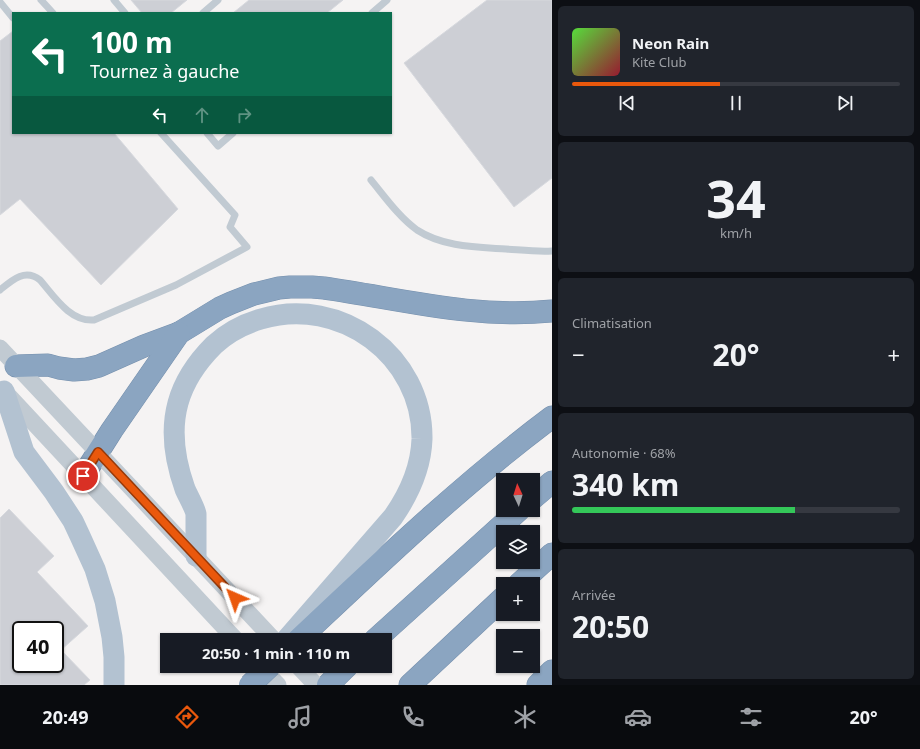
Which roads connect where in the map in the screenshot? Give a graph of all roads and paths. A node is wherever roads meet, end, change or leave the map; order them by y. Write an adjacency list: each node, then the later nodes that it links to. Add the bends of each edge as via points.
1 (42, 0): 6 (lane)
2 (114, 0): 7 (lane)
3 (218, 0): 8 (lane)
4 (387, 0): 9 (lane)
5 (0, 2): 10 (lane)
6 (52, 12)
7 (124, 12)
8 (204, 12)
9 (373, 12)
10 (12, 17)
11 (162, 134): 16 (lane, via 235,215 230,227 247,247 176,285 89,321 71,314 40,280 31,275 14,279)
12 (208, 134): 13 (lane, via 218,146)
13 (232, 134)
14 (372, 180): 15 (lane, via 409,224 436,239 463,246)
15 (552, 251)
16 (0, 290)
17 (552, 311): 18 (highway, via 482,312 324,288 290,287 241,298)
18 (179, 333): 20 (highway, via 87,369 74,370 48,365); 23 (highway)
19 (0, 348): 20 (street)
20 (16, 366): 23 (street)
21 (2, 389): 24 (street); 41 (main road, via 24,452 73,521 95,569 112,637)
22 (552, 417): 35 (highway, via 430,517)
23 (98, 452): 24 (highway); 29 (street)
24 (83, 476): 32 (street)
25 (552, 482): 26 (highway)
26 (540, 492)
27 (511, 517): 36 (highway)
28 (552, 554): 30 (highway)
29 (196, 556): 33 (street); 34 (main road, via 196,513 178,467 174,436 180,395 202,359 218,342 236,329 280,314 304,313 328,317 372,338 400,368 416,400 422,438 418,468 393,517)
30 (527, 577)
31 (496, 605): 45 (highway)
32 (229, 633)
33 (268, 633)
34 (298, 633)
35 (299, 633)
36 (383, 633)
37 (552, 671): 46 (highway)
38 (263, 673): 42 (highway, bridge)
39 (267, 673): 43 (street)
40 (305, 673): 44 (street)
41 (114, 685)
42 (250, 685)
43 (278, 685)
44 (316, 685)
45 (410, 685)
46 (538, 685)

